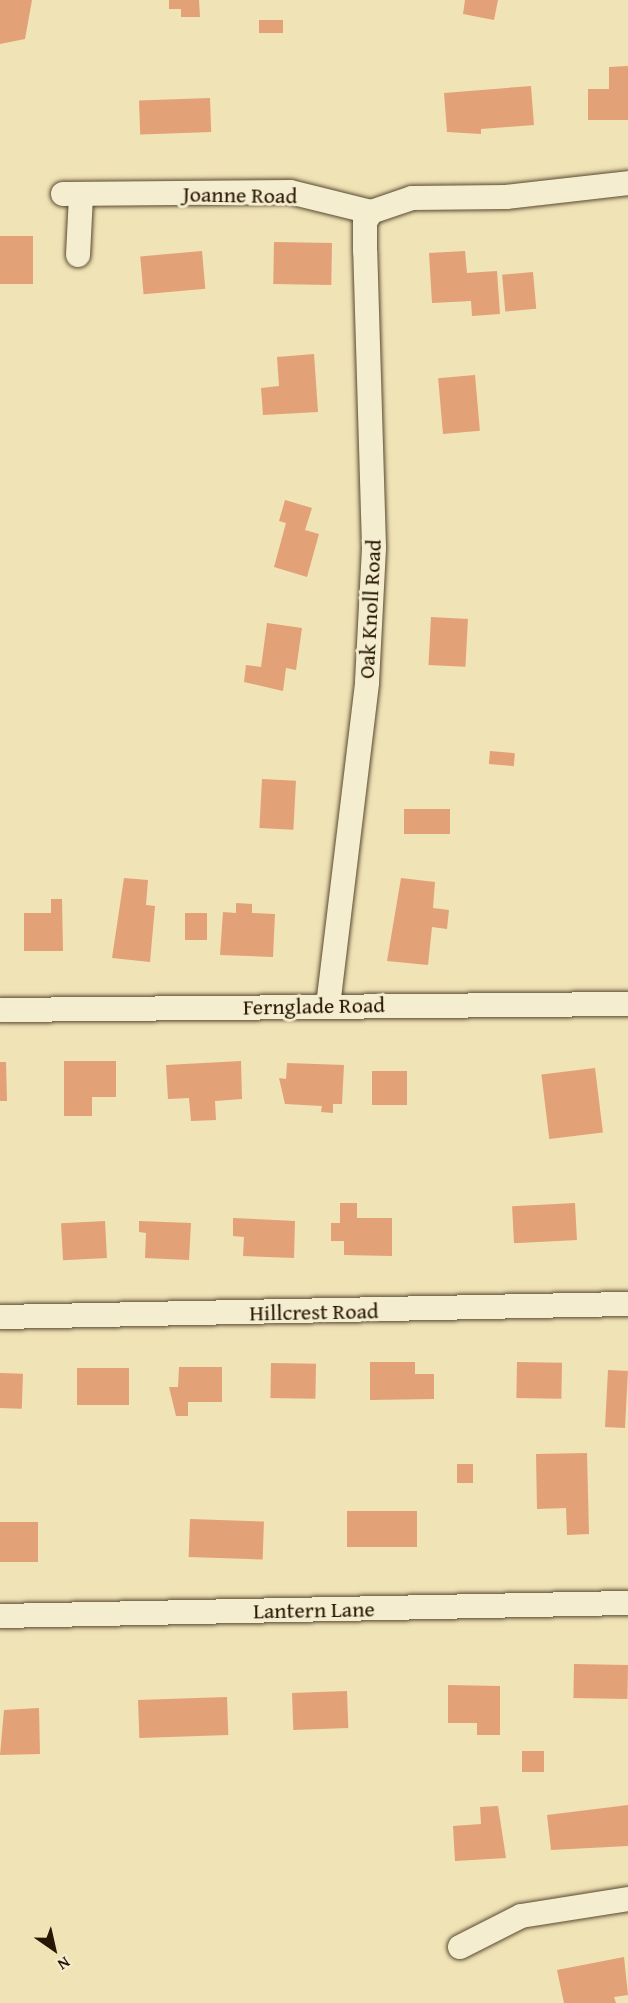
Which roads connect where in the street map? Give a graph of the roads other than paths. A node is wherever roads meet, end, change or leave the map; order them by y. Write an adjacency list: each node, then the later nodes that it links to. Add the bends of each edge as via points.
1 (628, 183): 2 (street, via 506,197 412,198)
2 (371, 212): 3 (street, Joanne Road, via 290,192 72,195); 5 (street, Oak Knoll Road, via 365,222 365,251 374,558 367,682)
3 (78, 255)
4 (628, 1004): 5 (street, Fernglade Road)
5 (327, 1006): 6 (street, Fernglade Road)
6 (0, 1010)
7 (628, 1304): 8 (street, Hillcrest Road)
8 (0, 1317)
9 (628, 1604): 10 (street, Lantern Lane)
10 (0, 1616)
11 (628, 1899): 12 (street, via 539,1911)
12 (460, 1947)

